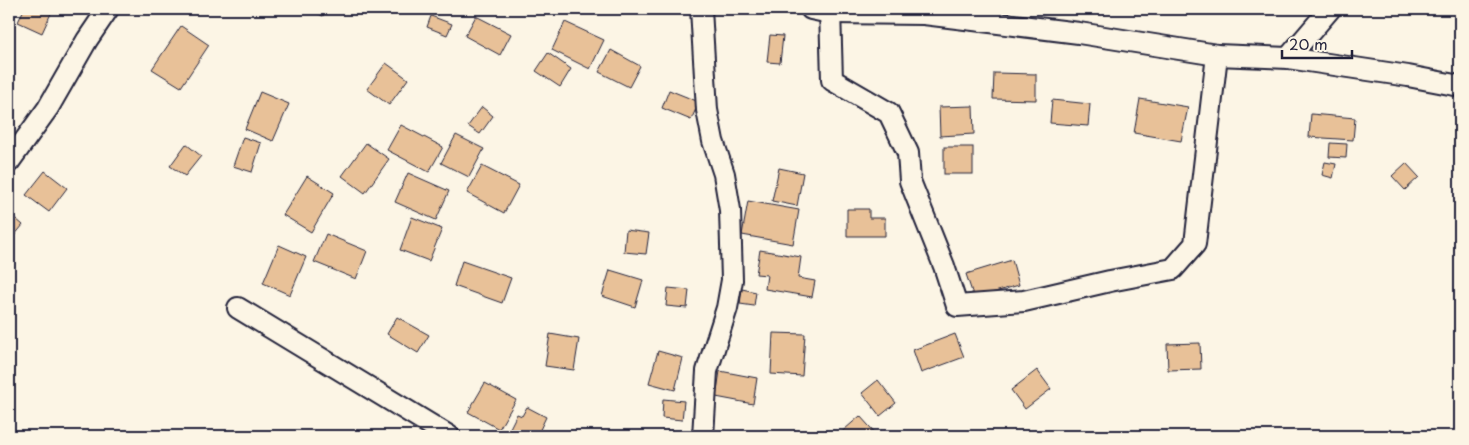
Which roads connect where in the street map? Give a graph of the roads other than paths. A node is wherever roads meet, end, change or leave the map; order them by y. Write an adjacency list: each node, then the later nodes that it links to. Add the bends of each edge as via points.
1 (108, 9): 8 (street, via 48,108)
2 (701, 9): 11 (street, via 707,110 730,210 732,280 707,371)
3 (1330, 9): 6 (street)
4 (824, 10): 5 (street, via 924,14 1078,33); 5 (street, via 832,80 889,113 908,153 910,181 957,306 1024,300 1173,269 1194,244)
5 (1217, 55): 6 (street)
6 (1288, 58): 7 (street)
7 (1460, 86)
8 (9, 162)
9 (238, 308): 10 (street)
10 (449, 436)
11 (703, 436)

